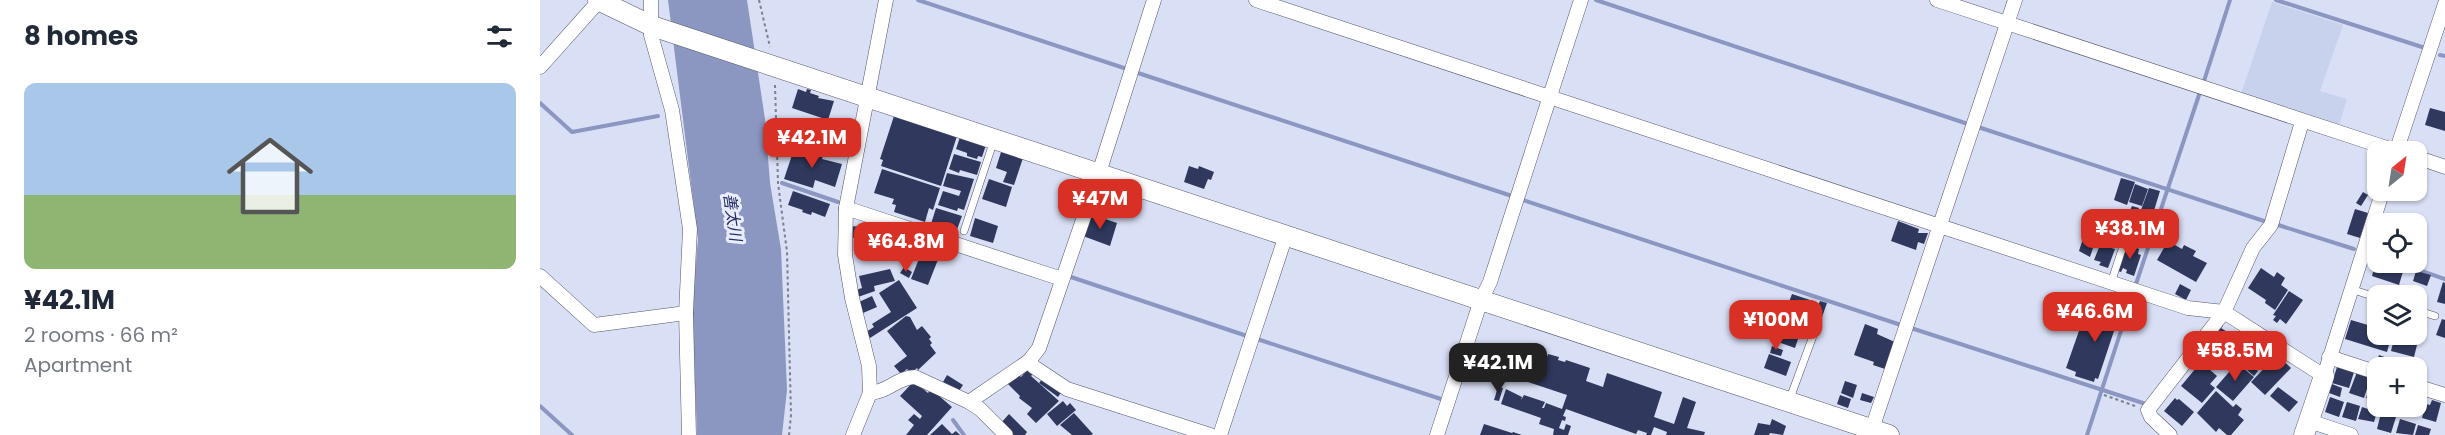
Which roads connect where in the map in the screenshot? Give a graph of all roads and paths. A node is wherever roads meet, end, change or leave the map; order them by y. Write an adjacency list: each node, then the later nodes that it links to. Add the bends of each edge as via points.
1 (599, 0): 12 (street); 14 (street)
2 (651, 0): 12 (street)
3 (759, 0): 13 (path)
4 (886, 0): 16 (street)
5 (1154, 0): 23 (street)
6 (1256, 0): 15 (street)
7 (1581, 0): 15 (street)
8 (1937, 0): 11 (street)
9 (2015, 0): 11 (street)
10 (2445, 4): 19 (street)
11 (2008, 23): 17 (street); 27 (street)
12 (657, 28): 13 (street); 37 (street, via 651,35 672,110 690,229)
13 (768, 64): 16 (street); 55 (path, via 787,252 792,415)
14 (540, 67)
15 (1549, 97): 27 (street); 35 (street)
16 (868, 98): 18 (street); 25 (street)
17 (2302, 122): 20 (street); 36 (street, via 2271,225 2253,248)
18 (994, 139): 23 (street); 28 (lane)
19 (2400, 141)
20 (2367, 142)
21 (2427, 161): 22 (street)
22 (2445, 167)
23 (1099, 173): 29 (street); 31 (street)
24 (2379, 201): 33 (street)
25 (846, 208): 31 (street); 45 (street, via 845,255 869,366)
26 (2132, 219): 32 (lane)
27 (1941, 226): 32 (street); 53 (street)
28 (964, 231)
29 (1286, 235): 35 (street); 58 (street)
30 (540, 276): 37 (street, via 594,325)
31 (1062, 279): 41 (street, via 1039,348)
32 (2111, 283): 36 (street, via 2188,308)
33 (2351, 289): 34 (lane); 42 (street)
34 (2367, 294)
35 (1481, 300): 49 (street); 59 (street)
36 (2224, 312): 42 (street); 50 (street)
37 (686, 313): 54 (street)
38 (2427, 313): 39 (lane)
39 (2435, 316)
40 (1813, 336): 49 (lane)
41 (1029, 361): 48 (street); 57 (street, via 1067,389)
42 (2326, 367): 43 (street); 51 (street)
43 (2367, 372)
44 (2427, 389): 47 (street)
45 (870, 393): 48 (street, via 906,377 915,377); 52 (street)
46 (2104, 395): 50 (path)
47 (2445, 395)
48 (969, 402): 56 (street)
49 (1789, 402): 53 (street)
50 (2148, 410): 60 (street)
51 (2307, 428): 61 (street)
52 (857, 433)
53 (1877, 433)
54 (689, 435)
55 (789, 435)
56 (1006, 435)
57 (1210, 435)
58 (1220, 435)
59 (1437, 435)
60 (2170, 435)
61 (2351, 435)

